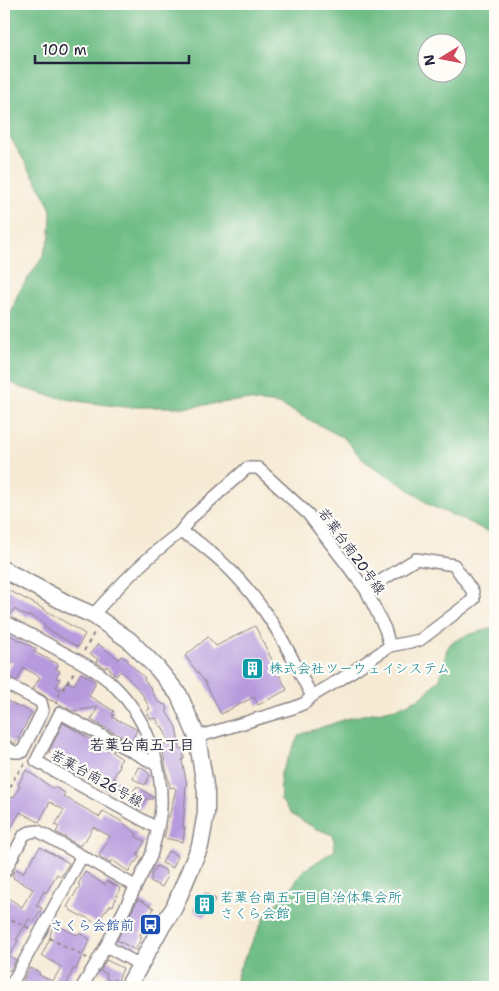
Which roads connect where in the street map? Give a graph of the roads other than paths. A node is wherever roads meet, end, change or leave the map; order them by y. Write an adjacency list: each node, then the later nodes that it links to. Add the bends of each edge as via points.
1 (179, 533): 3 (street, 若葉台南20号線, via 192,517 247,468 258,468 308,514); 4 (street, 若葉台南20号線, via 118,587); 8 (street, via 189,536 218,558 263,608)
2 (4, 570): 4 (street)
3 (366, 590): 6 (street, 若葉台南20号線); 6 (street, via 416,559 454,564 473,592 474,599 420,640)
4 (93, 615): 9 (street, via 129,640 157,668 179,695)
5 (4, 620): 11 (street, via 80,661 109,681 134,710 151,742)
6 (390, 646): 8 (street)
7 (4, 683): 10 (street, via 41,702 44,710 22,752 14,752)
8 (312, 696): 9 (street, via 306,703 293,708)
9 (197, 737): 17 (street, via 206,792 200,846 174,908)
10 (4, 746)
11 (157, 765): 12 (street, via 160,807); 12 (street, 若葉台南26号線, via 60,713 36,762)
12 (157, 828): 15 (street, via 151,856)
13 (82, 856): 14 (street, via 38,831 30,832 24,835); 15 (street); 18 (street)
14 (4, 873)
15 (135, 886): 16 (street)
16 (106, 946): 17 (street); 19 (street)
17 (140, 965): 20 (street)
18 (10, 987)
19 (82, 987)
20 (128, 987)

